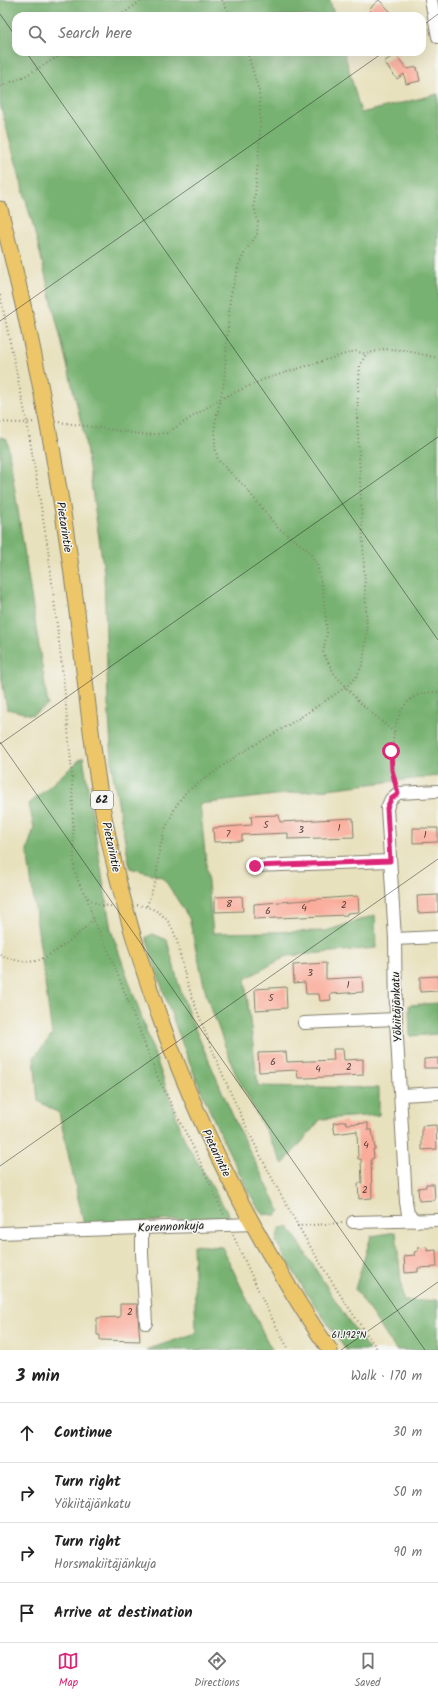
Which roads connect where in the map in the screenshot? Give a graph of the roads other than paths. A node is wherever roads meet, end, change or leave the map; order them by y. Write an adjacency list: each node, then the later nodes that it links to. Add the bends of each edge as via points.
1 (431, 0): 2 (street)
2 (438, 37)
3 (0, 209): 16 (main road, Pietarintie / 62, via 28,322 47,420 77,610 98,781 122,894 133,936 176,1061 199,1117)
4 (438, 791): 5 (street, Yökiitäjänkatu, via 398,794 391,799 387,808)
5 (390, 861): 6 (street); 8 (street, Yökiitäjänkatu)
6 (255, 866)
7 (438, 937): 8 (street)
8 (395, 939): 9 (street, Yökiitäjänkatu)
9 (396, 1019): 10 (street); 12 (street, Yökiitäjänkatu)
10 (304, 1023)
11 (438, 1093): 12 (street)
12 (401, 1095): 14 (street, Yökiitäjänkatu, via 406,1202 408,1214)
13 (438, 1220): 14 (street)
14 (416, 1221): 15 (street)
15 (353, 1222)
16 (252, 1224): 17 (street, Korennonkuja); 20 (main road, Pietarintie / 62, via 299,1304)
17 (142, 1228): 18 (street, Korennonkuja); 19 (street)
18 (0, 1233)
19 (146, 1323)
20 (330, 1350)

